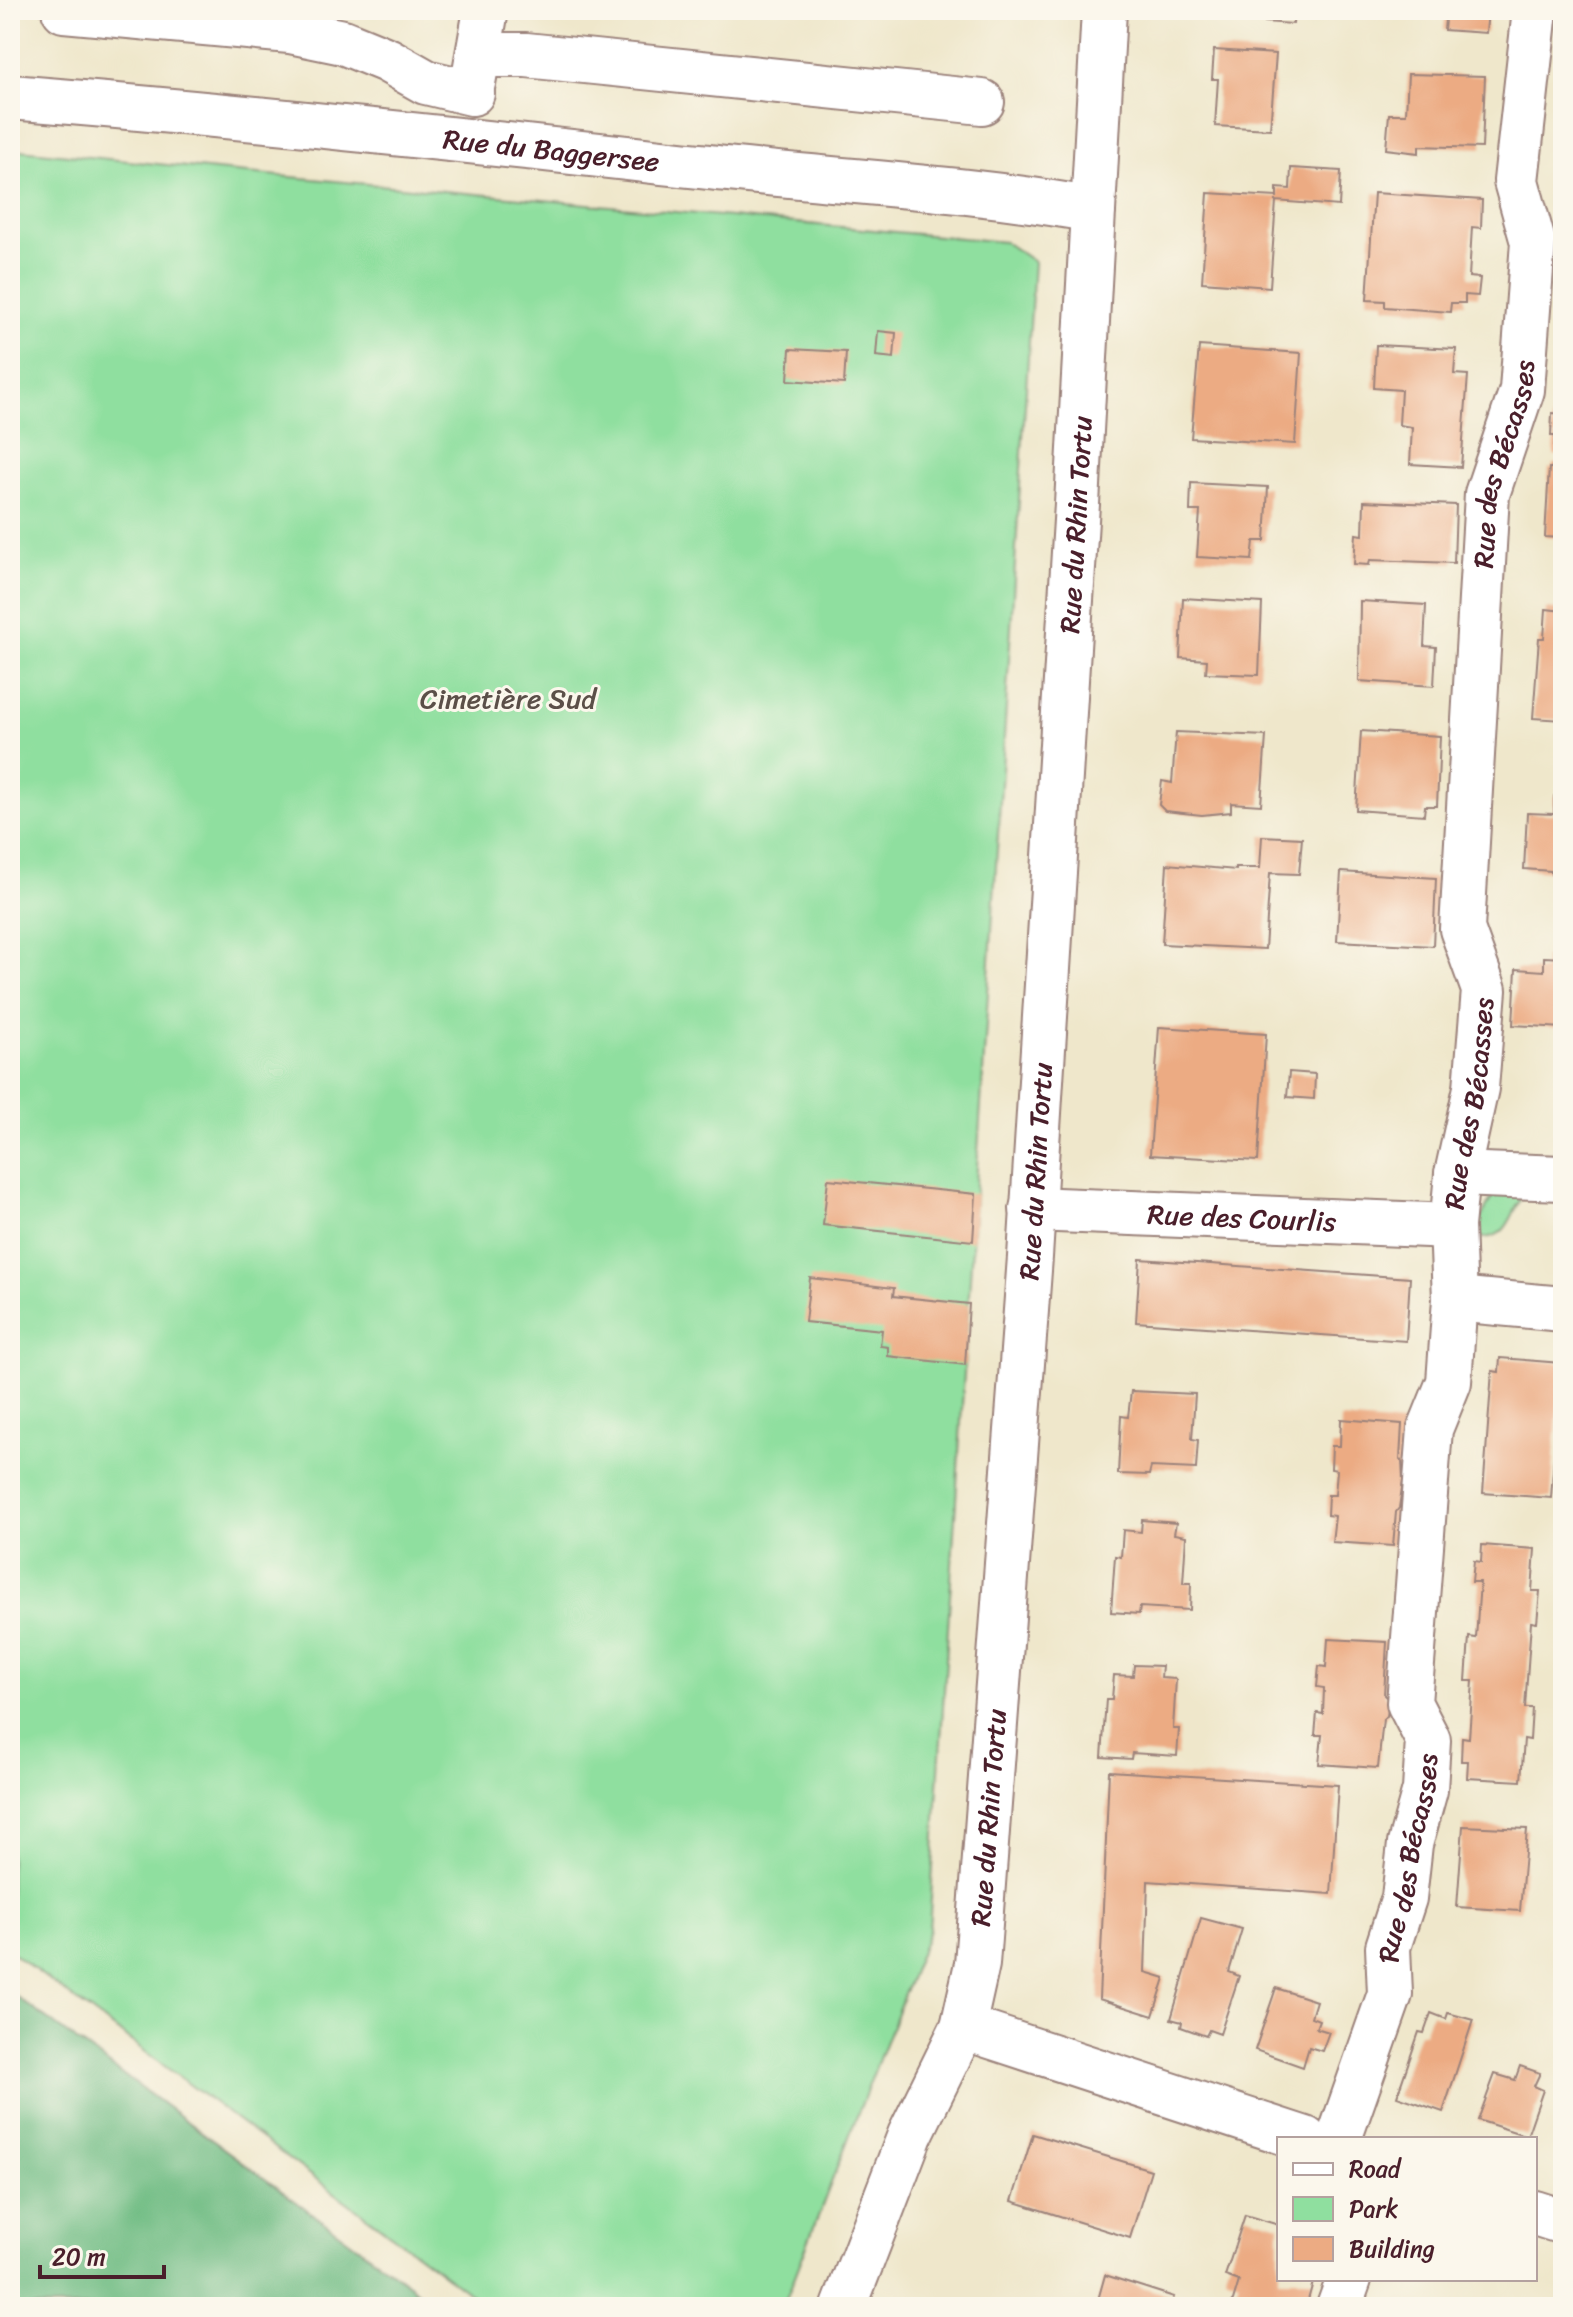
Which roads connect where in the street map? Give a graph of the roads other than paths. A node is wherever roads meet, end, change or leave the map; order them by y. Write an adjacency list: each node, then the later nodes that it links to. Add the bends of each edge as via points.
1 (64, 10): 5 (street, via 290,31 343,42 426,82)
2 (486, 10): 5 (street)
3 (1104, 10): 9 (street, Rue du Rhin Tortu)
4 (1535, 10): 10 (street, Rue des Bécasses, via 1516,181 1533,242 1522,390 1487,494 1462,929 1484,990 1476,1088)
5 (475, 74): 7 (street, via 541,57); 8 (street)
6 (10, 97): 8 (street, Rue du Baggersee)
7 (982, 102)
8 (463, 141): 9 (street, Rue du Baggersee, via 1030,198)
9 (1093, 210): 12 (street, Rue du Rhin Tortu)
10 (1457, 1174): 11 (street); 13 (street, Rue des Bécasses)
11 (1563, 1178)
12 (1032, 1209): 13 (street, Rue des Courlis); 16 (street, Rue du Rhin Tortu, via 978,1948)
13 (1452, 1226): 14 (street, Rue des Bécasses)
14 (1455, 1299): 15 (street); 18 (street, Rue des Bécasses, via 1449,1382 1430,1429 1409,1703 1428,1740 1425,1790 1410,1844 1404,1898 1388,1947 1390,1994)
15 (1563, 1309)
16 (963, 2027): 17 (street); 22 (street, Rue du Rhin Tortu, via 910,2135)
17 (1299, 2137)
18 (1340, 2137)
19 (1537, 2214): 20 (street)
20 (1563, 2222)
21 (1348, 2281): 23 (street)
22 (844, 2307)
23 (1339, 2307)

